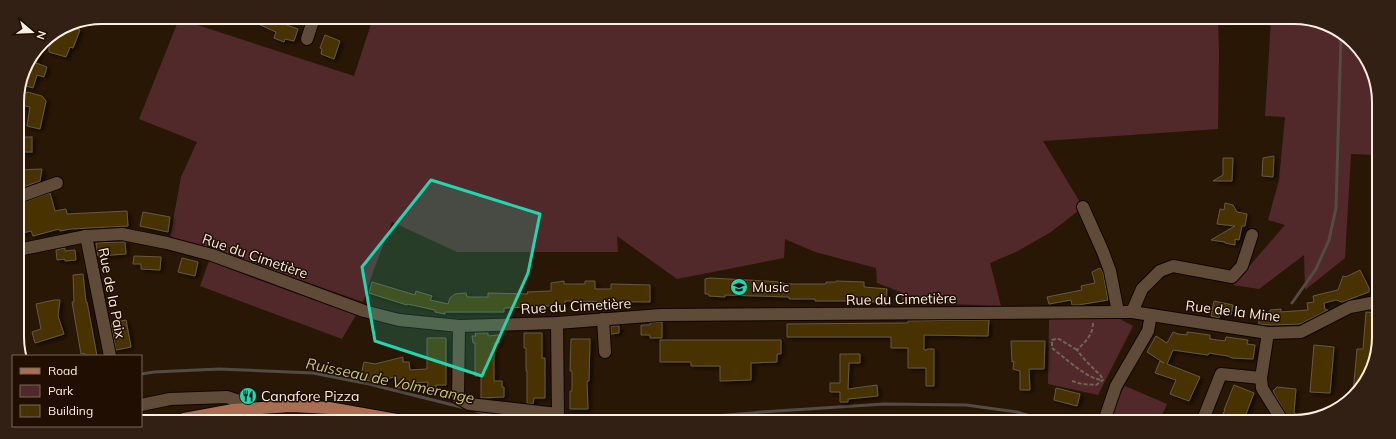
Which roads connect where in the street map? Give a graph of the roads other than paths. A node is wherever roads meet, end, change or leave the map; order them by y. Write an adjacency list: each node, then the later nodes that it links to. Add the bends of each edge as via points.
1 (312, 24): 2 (street)
2 (307, 39)
3 (57, 183): 4 (street)
4 (24, 195)
5 (1083, 207): 10 (street, via 1108,265)
6 (1252, 235): 11 (street, via 1242,266 1232,277 1172,266 1160,271 1142,290)
7 (86, 236): 8 (street, Rue du Cimetière); 15 (street, Rue du Cimetière, via 122,234 167,243 212,255 364,311 399,320); 18 (street, Rue de la Paix)
8 (24, 249)
9 (1372, 303): 16 (street, Rue de la Mine, via 1350,307 1301,332)
10 (1118, 312): 11 (street, Rue du Cimetière); 13 (street, Rue du Cimetière, via 661,315)
11 (1132, 312): 12 (street, Rue du Cimetière)
12 (1151, 315): 16 (street, Rue de la Mine); 24 (street, via 1148,331 1116,386)
13 (603, 319): 14 (street, Rue du Cimetière); 17 (street)
14 (557, 323): 15 (street, Rue du Cimetière); 15 (street, via 558,414 469,404 458,398)
15 (459, 326)
16 (1268, 333): 19 (street)
17 (605, 352)
18 (110, 355)
19 (1261, 378): 25 (street, via 1221,374); 26 (street, via 1262,388)
20 (142, 405): 21 (street, via 170,399 227,398 239,401)
21 (250, 409): 22 (main road); 23 (main road, via 291,406 329,408)
22 (206, 415)
23 (369, 415)
24 (1105, 415)
25 (1206, 415)
26 (1279, 415)

